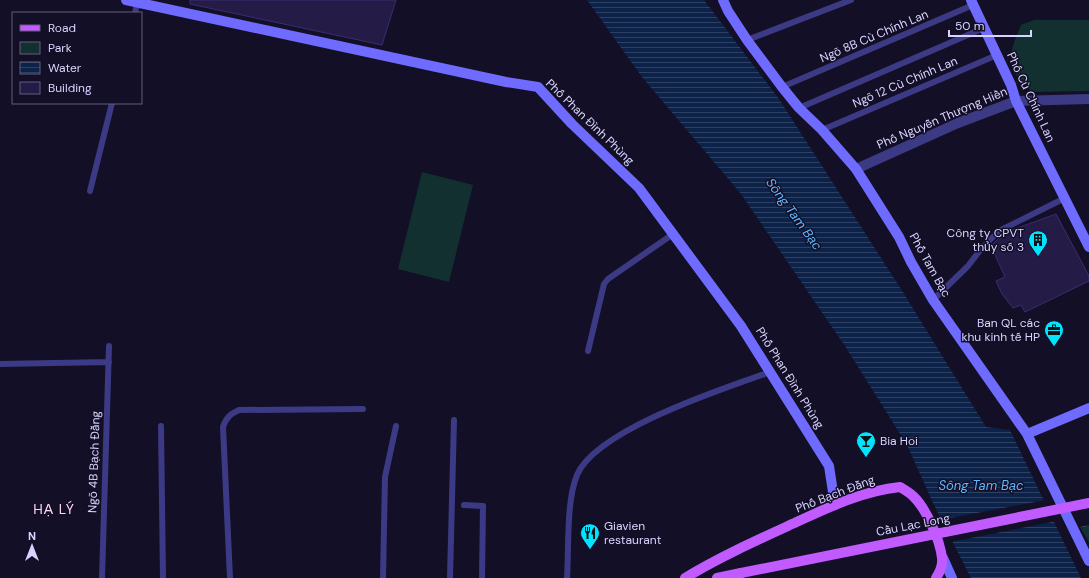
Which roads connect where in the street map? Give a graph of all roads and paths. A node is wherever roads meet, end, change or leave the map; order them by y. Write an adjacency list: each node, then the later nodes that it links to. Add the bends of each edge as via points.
1 (126, 0): 5 (street, Phố Phan Đình Phùng)
2 (723, 0): 7 (street, Phố Tam Bạc)
3 (851, 0): 7 (lane)
4 (972, 2): 6 (street, Phố Cù Chính Lan); 9 (lane, Ngõ 8B Cù Chính Lan)
5 (137, 5): 18 (street, Phố Phan Đình Phùng, via 538,87 572,124 639,188)
6 (984, 28): 8 (street, Phố Cù Chính Lan); 13 (lane)
7 (747, 40): 9 (street, Phố Tam Bạc)
8 (997, 55): 11 (street, Phố Cù Chính Lan, via 1012,85); 14 (lane, Ngõ 12 Cù Chính Lan)
9 (782, 87): 13 (street, Phố Tam Bạc)
10 (1089, 99): 11 (street, Phố Nguyễn Thượng Hiền)
11 (1016, 101): 15 (street, Phố Nguyễn Thượng Hiền, via 958,123); 17 (street, Phố Cù Chính Lan)
12 (112, 104): 16 (lane)
13 (799, 108): 14 (street, Phố Tam Bạc)
14 (822, 130): 15 (street, Phố Tam Bạc)
15 (856, 169): 20 (street, Phố Tam Bạc, via 899,237 910,262)
16 (90, 191)
17 (1065, 198): 19 (street, Phố Cù Chính Lan); 20 (lane, via 999,231)
18 (673, 234): 22 (lane, via 604,284); 25 (street, Phố Phan Đình Phùng, via 741,326)
19 (1089, 248)
20 (933, 300): 31 (street, Phố Tam Bạc)
21 (109, 346): 23 (lane, Ngõ 4B Bạch Đằng)
22 (588, 351)
23 (109, 362): 24 (lane); 37 (lane, Ngõ 4B Bạch Đằng)
24 (0, 364)
25 (770, 372): 34 (street, Phố Phan Đình Phùng, via 829,466); 43 (lane, via 715,391 635,426 594,453 578,473 572,491)
26 (1089, 408): 31 (street)
27 (363, 409): 39 (lane, via 239,410 226,419 224,427)
28 (454, 420): 41 (lane)
29 (161, 426): 38 (lane)
30 (396, 426): 40 (lane, via 385,477)
31 (1027, 434): 36 (street, Phố Tam Bạc)
32 (1089, 503): 45 (main road, Cầu Lạc Long, bridge)
33 (464, 505): 42 (lane, via 483,506)
34 (835, 505): 35 (main road, Phố Bạch Đằng, via 879,489 900,486 914,496 925,510); 44 (main road, Phố Bạch Đằng, via 718,558)
35 (942, 558): 46 (main road, via 941,570); 47 (street)
36 (1089, 560)
37 (102, 578)
38 (163, 578)
39 (230, 578)
40 (382, 578)
41 (450, 578)
42 (482, 578)
43 (568, 578)
44 (685, 578)
45 (717, 578)
46 (936, 578)
47 (952, 578)

